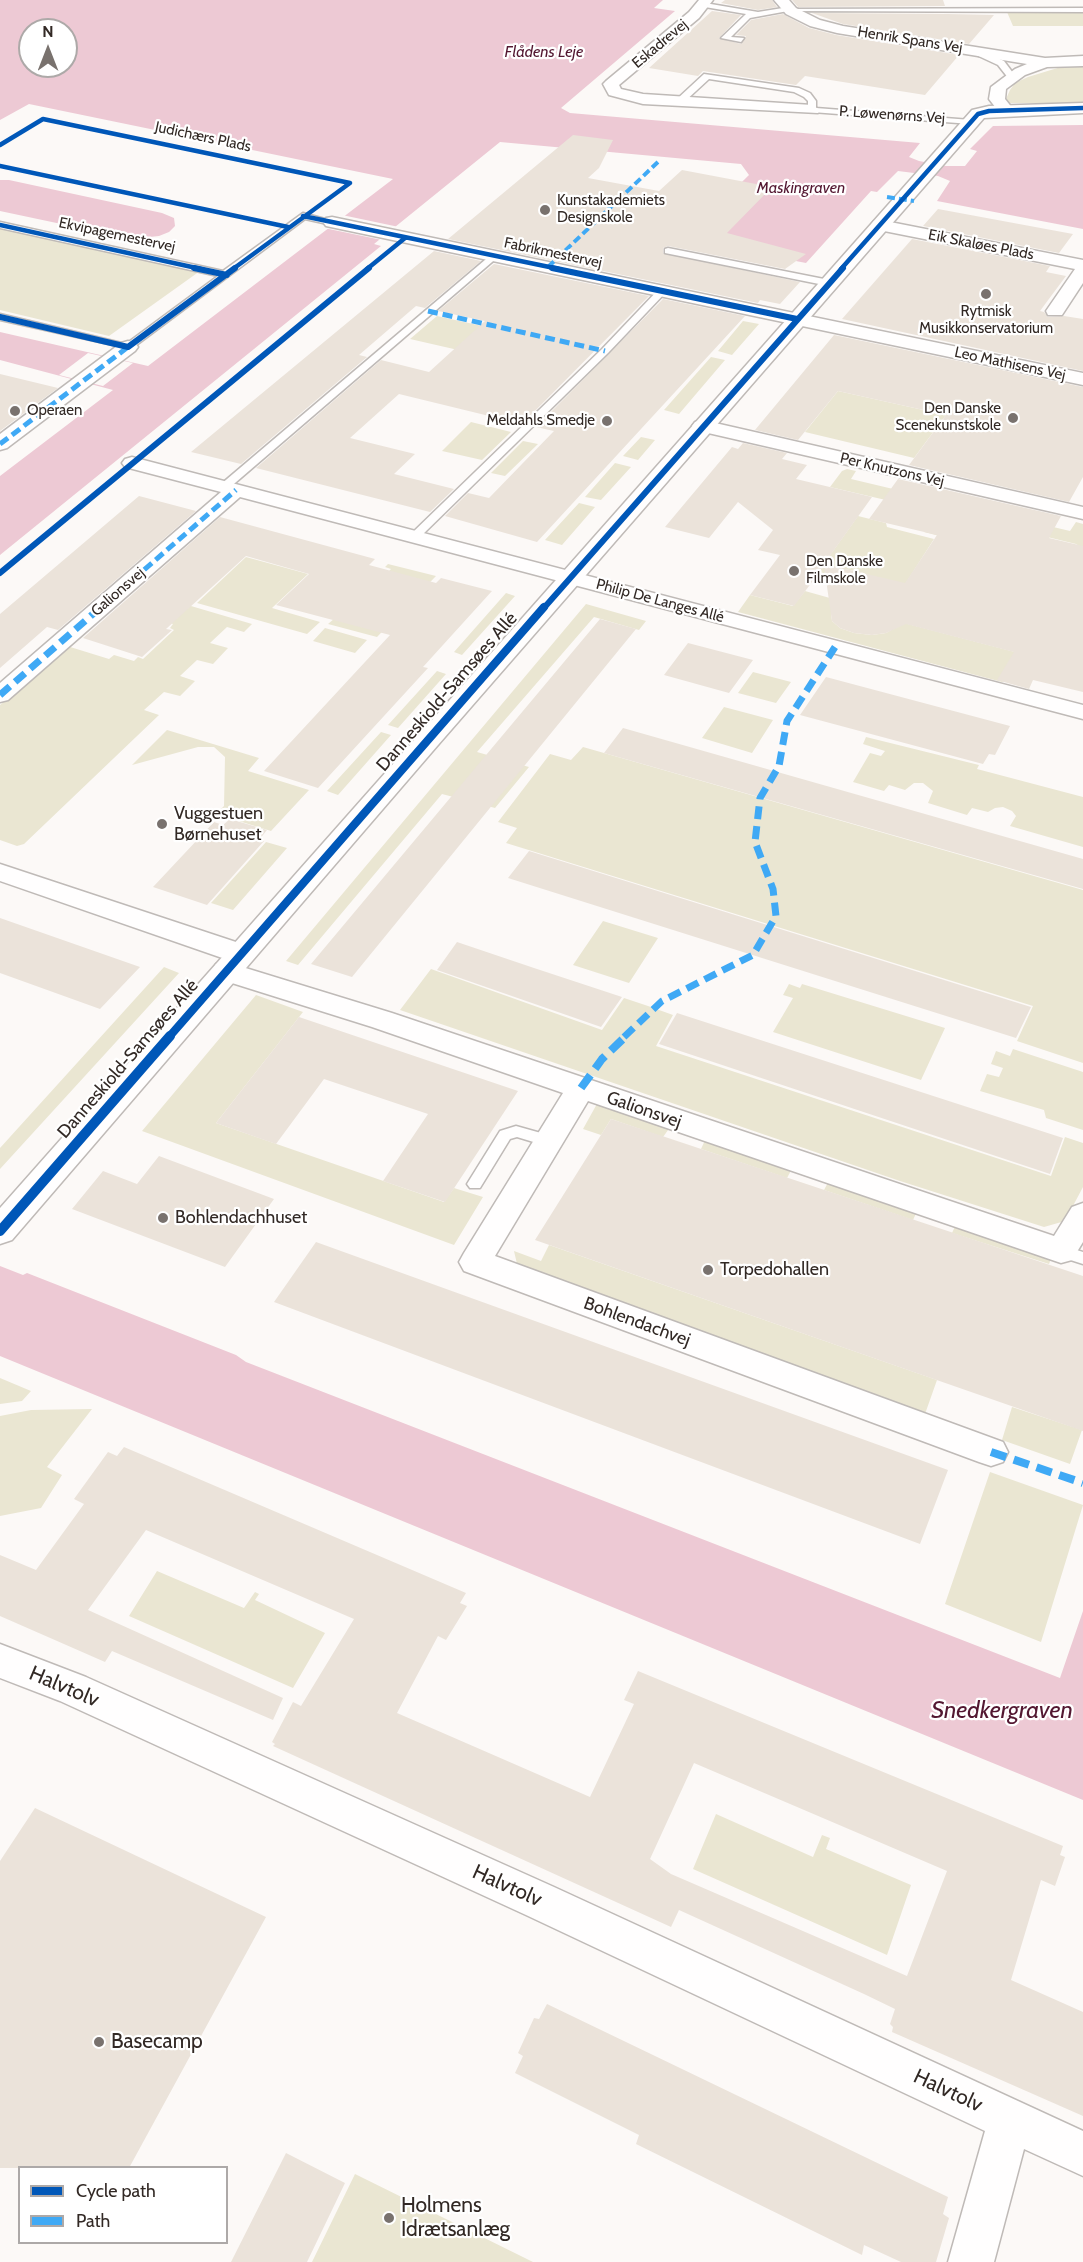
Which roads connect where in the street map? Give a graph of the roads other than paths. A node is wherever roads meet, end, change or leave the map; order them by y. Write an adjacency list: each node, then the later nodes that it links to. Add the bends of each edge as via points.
1 (704, 2): 4 (lane); 11 (street, Eskadrevej, via 694,15)
2 (787, 7): 3 (lane); 4 (lane); 6 (street, Henrik Spans Vej, via 815,22 842,30)
3 (1083, 10)
4 (760, 14): 5 (lane, via 748,16 725,38)
5 (741, 40)
6 (973, 50): 9 (street, Henrik Spans Vej); 10 (lane, via 1001,63)
7 (1083, 51): 9 (street)
8 (1083, 61): 9 (street)
9 (1046, 63): 10 (street)
10 (1012, 77): 14 (street, via 999,87 997,94)
11 (611, 84): 12 (street, P. Løwenørns Vej, via 614,92 625,96)
12 (680, 101): 15 (street, P. Løwenørns Vej); 15 (lane, P. Løwenørns Vej, via 707,76 796,90 812,101)
13 (1083, 108): 14 (street, Danneskiold-Samsøes Allé)
14 (1005, 109): 16 (street, Danneskiold-Samsøes Allé, via 978,114)
15 (812, 110): 16 (lane, P. Løwenørns Vej)
16 (971, 122): 19 (street, Danneskiold-Samsøes Allé)
17 (332, 222): 21 (street, Fabrikmestervej); 24 (lane, Fabrikmestervej, via 303,216)
18 (0, 225): 24 (lane, Ekvipagemestervej)
19 (880, 225): 22 (street, Eik Skaløes Plads); 25 (street, Danneskiold-Samsøes Allé)
20 (668, 251): 25 (lane)
21 (495, 256): 26 (street, Fabrikmestervej); 35 (lane)
22 (1083, 265)
23 (1083, 270): 27 (street)
24 (227, 275): 30 (lane)
25 (829, 283): 29 (street, Danneskiold-Samsøes Allé)
26 (662, 291): 29 (street, Fabrikmestervej); 37 (lane)
27 (1055, 311)
28 (0, 317): 30 (lane)
29 (797, 319): 31 (street, Leo Mathisens Vej); 32 (street, Danneskiold-Samsøes Allé)
30 (125, 350): 33 (street)
31 (1083, 379)
32 (702, 426): 36 (street, Per Knutzons Vej); 38 (street, Danneskiold-Samsøes Allé)
33 (0, 444)
34 (132, 463): 35 (street, Philip De Langes Allé)
35 (230, 489): 37 (street, Philip De Langes Allé); 39 (street, Galionsvej)
36 (1083, 513)
37 (415, 536): 38 (street, Philip De Langes Allé)
38 (571, 576): 40 (street, Philip De Langes Allé); 42 (street, Danneskiold-Samsøes Allé)
39 (0, 695)
40 (1083, 712)
41 (0, 872): 42 (street, Galionsvej)
42 (233, 963): 43 (street, Galionsvej, via 382,1020); 47 (street, Danneskiold-Samsøes Allé)
43 (581, 1088): 44 (street, Bohlendachvej); 48 (street, Galionsvej)
44 (550, 1141): 45 (lane, via 516,1131 505,1135); 49 (street, Bohlendachvej, via 475,1262)
45 (475, 1184)
46 (1083, 1215): 48 (street)
47 (1, 1230)
48 (1072, 1255)
49 (991, 1452)
50 (0, 1661): 51 (street, Halvtolv, via 73,1689)
51 (1010, 2120): 52 (street, Halvtolv); 53 (street)
52 (1083, 2154)
53 (971, 2262)

